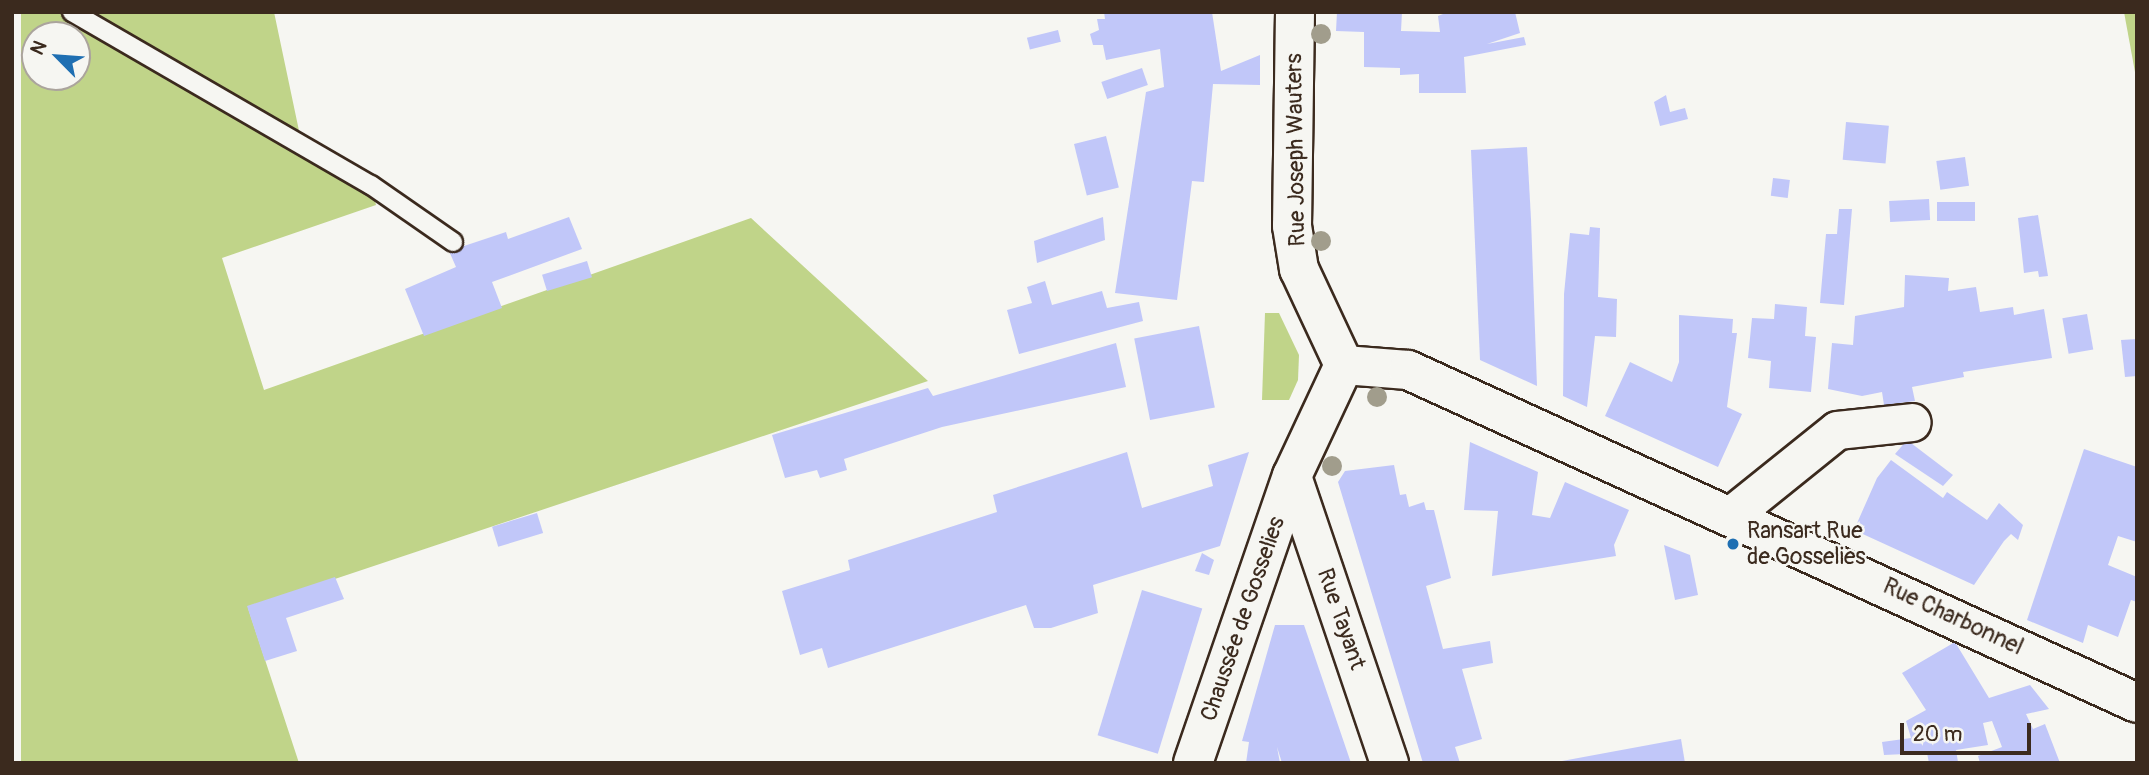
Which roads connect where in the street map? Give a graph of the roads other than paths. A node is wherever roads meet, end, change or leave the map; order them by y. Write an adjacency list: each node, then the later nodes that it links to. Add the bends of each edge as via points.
1 (72, 12): 3 (lane, via 371,185)
2 (1295, 12): 4 (street, Rue Joseph Wauters, via 1292,226 1299,270)
3 (453, 242)
4 (1344, 365): 6 (street); 7 (street, Rue Charbonnel, via 1408,370)
5 (1912, 422): 7 (street, via 1837,430)
6 (1292, 476): 9 (street, Chaussée de Gosselies); 10 (street, Rue Tayant)
7 (1730, 516): 8 (street, Rue Charbonnel)
8 (2137, 703)
9 (1193, 763)
10 (1389, 763)

